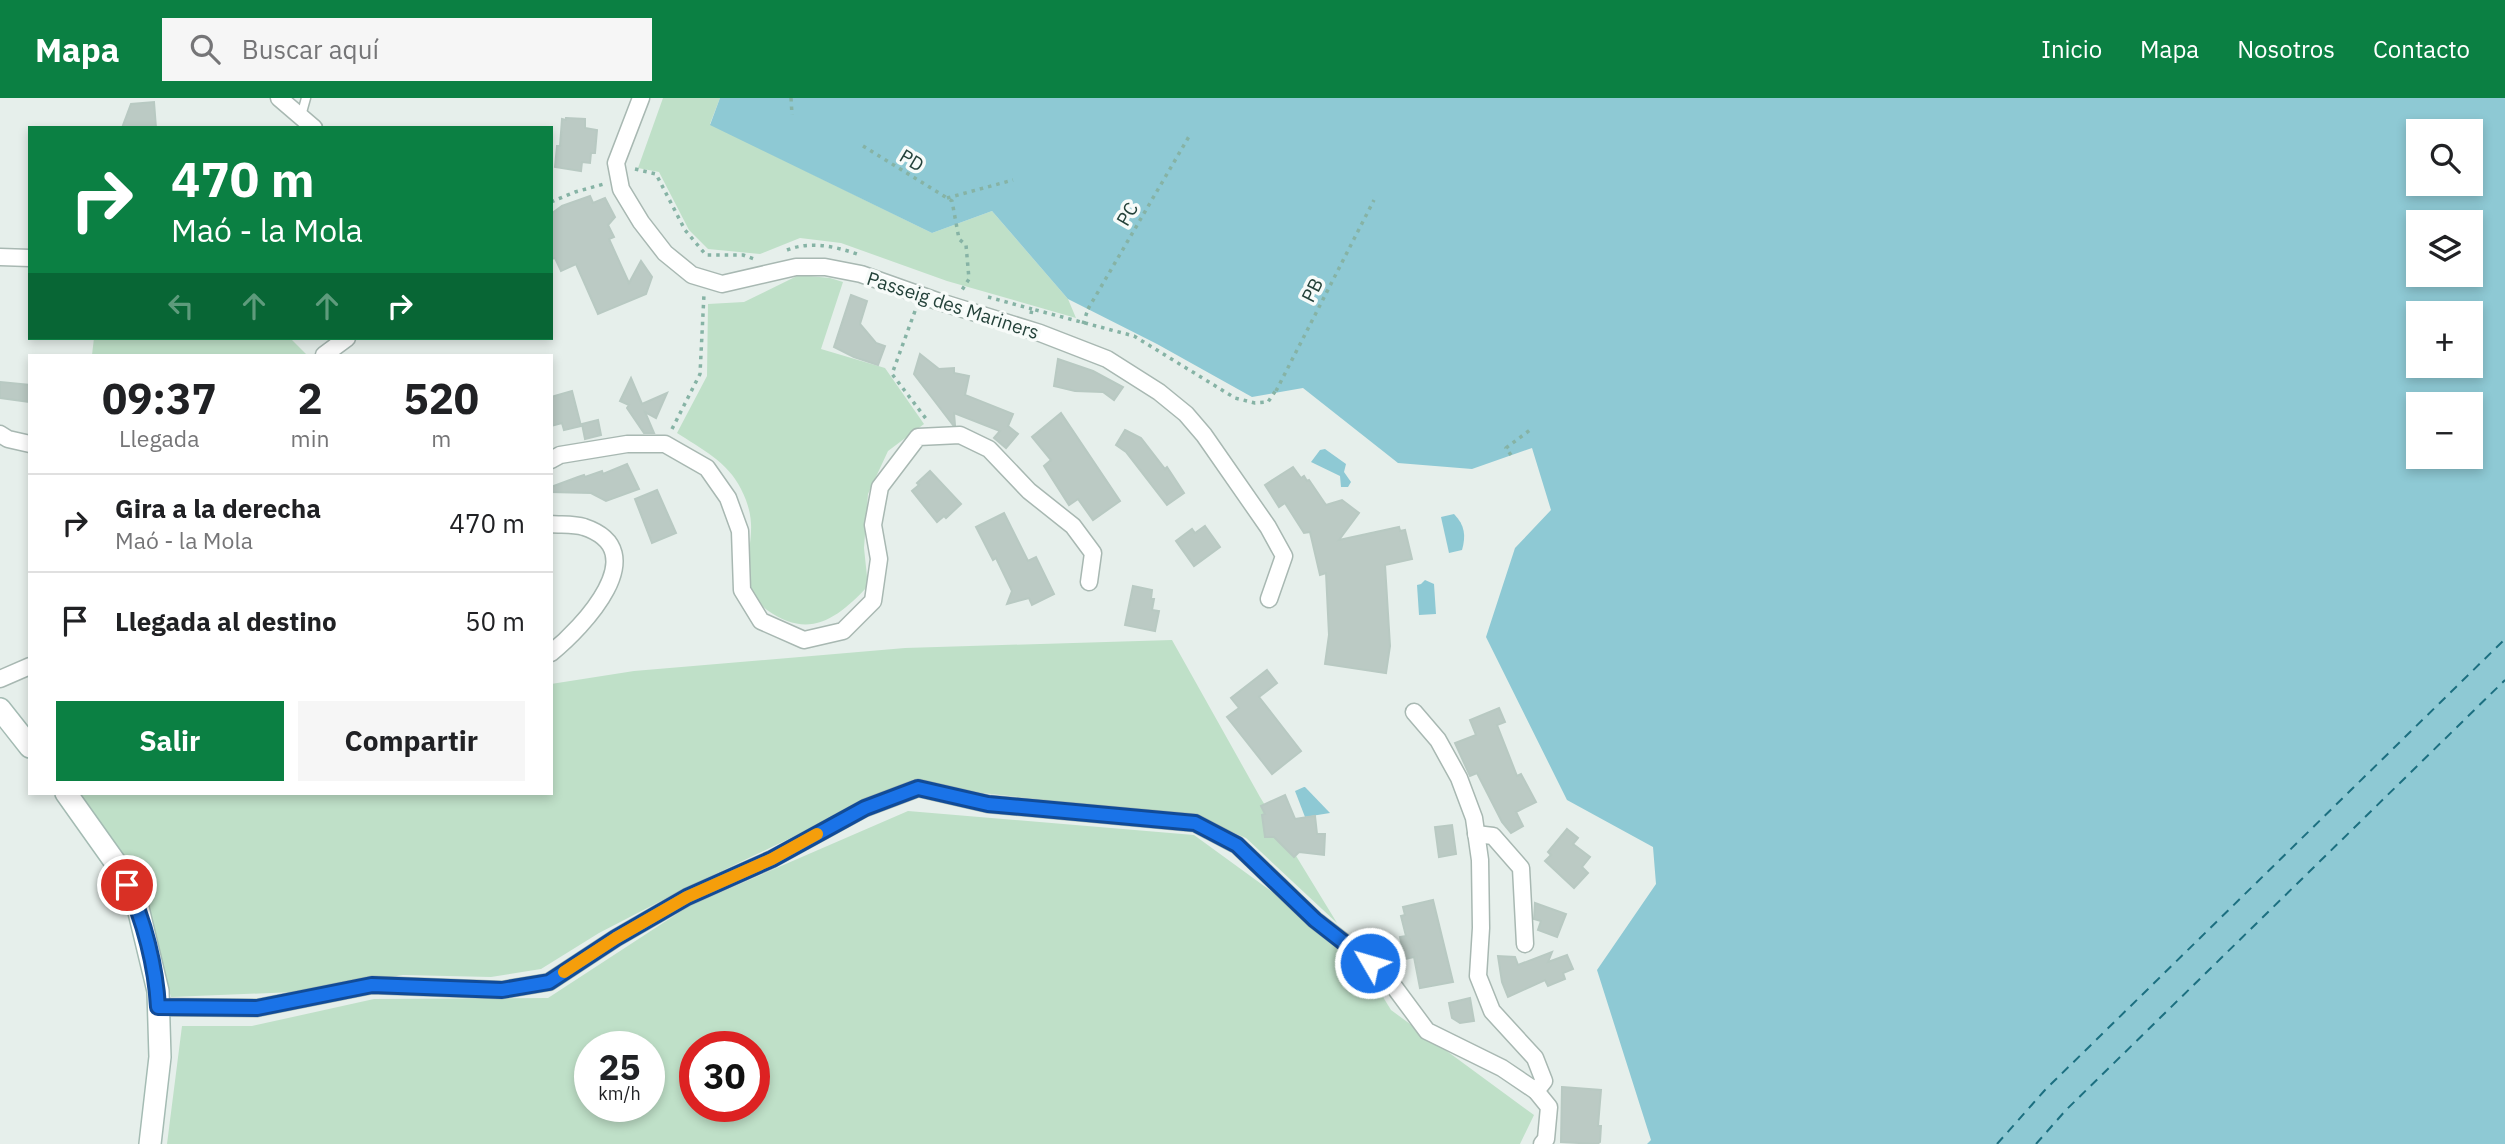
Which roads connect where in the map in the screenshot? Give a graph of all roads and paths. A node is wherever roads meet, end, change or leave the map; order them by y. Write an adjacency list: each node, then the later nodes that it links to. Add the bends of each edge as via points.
1 (279, 98): 6 (street)
2 (306, 98): 6 (lane)
3 (641, 98): 11 (street, via 616,163)
4 (792, 98): 5 (path)
5 (792, 115)
6 (301, 116): 7 (street)
7 (312, 126)
8 (1191, 133): 28 (path, PC, via 1088,308)
9 (863, 146): 13 (path, PD)
10 (635, 160): 20 (path, via 635,170 656,174 685,230 706,255 743,255)
11 (619, 180): 15 (path); 21 (street, Passeig des Mariners, via 641,222 665,253)
12 (1013, 180): 13 (path)
13 (947, 198): 23 (path, via 952,201 959,239 966,246 969,279)
14 (1374, 200): 28 (path, PB, via 1268,402 1235,398 1133,336)
15 (553, 201)
16 (780, 253): 19 (path, via 801,245 836,247)
17 (0, 257): 18 (street)
18 (28, 258)
19 (867, 258)
20 (760, 261)
21 (704, 279): 25 (street, Passeig des Mariners, via 722,284 796,267 825,267 861,274); 36 (path, via 701,374)
22 (950, 286): 23 (path)
23 (962, 290): 24 (path)
24 (974, 293)
25 (921, 296): 29 (street, Passeig des Mariners); 34 (path, via 892,374)
26 (985, 296): 27 (path)
27 (1032, 309): 28 (path); 29 (path)
28 (1083, 324)
29 (1027, 329): 41 (street, Passeig des Mariners, via 1107,359 1186,414 1269,527 1284,556)
30 (344, 340): 31 (street)
31 (325, 354)
32 (1530, 430): 37 (path, via 1506,448)
33 (0, 434): 35 (street)
34 (939, 436): 36 (street, via 918,437 880,487 873,525 879,558 873,601 843,631 804,640 761,621 742,590 740,531 728,498 707,468); 40 (street, via 960,435 989,449 1029,491 1073,526 1093,553)
35 (28, 444)
36 (665, 444): 38 (street, via 627,444)
37 (1511, 456)
38 (553, 459)
39 (553, 524): 42 (street, via 583,526 604,538 612,552 614,571 602,600 572,637)
40 (1089, 582)
41 (1269, 599)
42 (553, 651)
43 (28, 667): 44 (street)
44 (0, 679)
45 (0, 709): 47 (main road)
46 (1414, 712): 49 (street, via 1438,740 1459,778)
47 (28, 744)
48 (67, 795): 51 (main road, via 116,862 138,908)
49 (1476, 834): 50 (street, via 1493,836 1521,869); 52 (street, via 1480,860 1478,976 1492,1011 1535,1058 1544,1081)
50 (1525, 944)
51 (158, 1007): 52 (street, via 257,1008 372,985 502,990 549,982 687,897 772,859 865,808 918,788 988,804 1195,823 1237,845 1315,920 1384,974 1427,1031 1502,1068); 53 (main road, via 160,1057)
52 (1536, 1091): 54 (street, via 1549,1107)
53 (149, 1144)
54 (1542, 1144)

